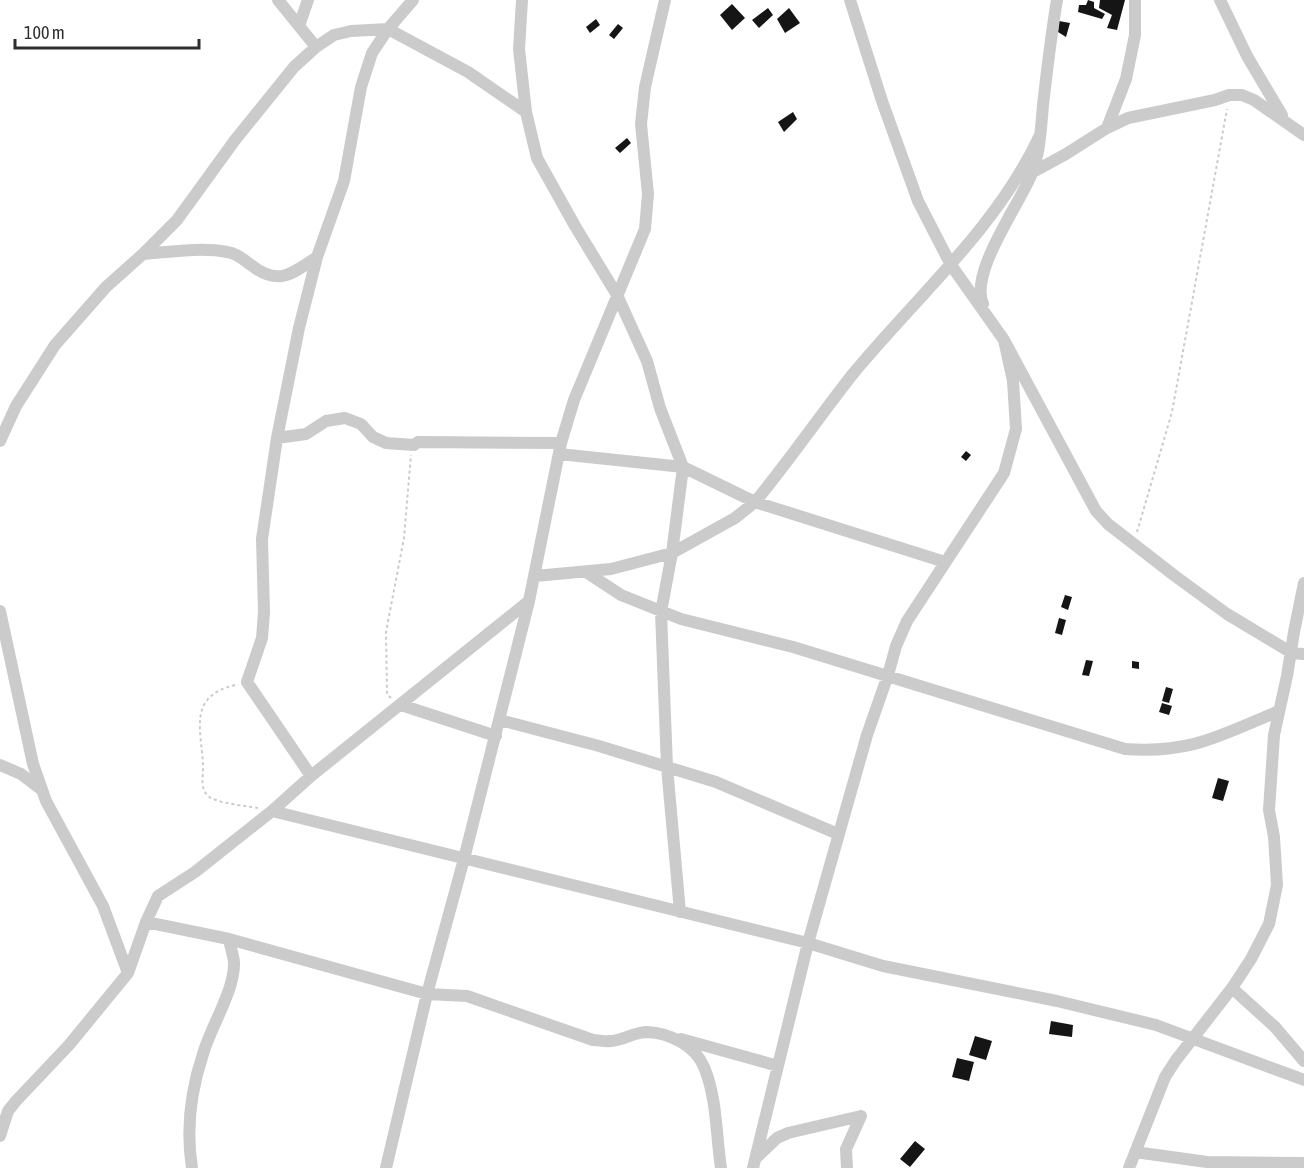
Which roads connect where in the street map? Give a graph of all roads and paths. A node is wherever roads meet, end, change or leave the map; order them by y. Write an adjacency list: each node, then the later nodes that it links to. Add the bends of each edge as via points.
1 (278, 0): 10 (street)
2 (308, 0): 10 (street)
3 (413, 0): 11 (street)
4 (522, 0): 14 (street, via 519,49)
5 (665, 0): 23 (street, via 642,115 648,194 645,229)
6 (850, 0): 22 (street, via 918,201)
7 (1057, 0): 17 (street)
8 (1136, 0): 16 (street, via 1135,35 1126,79)
9 (1220, 0): 15 (street, via 1260,81)
10 (299, 26): 12 (street)
11 (388, 29): 12 (street, via 334,35); 14 (street, via 468,72); 21 (street, via 372,53 361,87 344,180)
12 (316, 47): 20 (street, via 294,67 235,140 177,220)
13 (1229, 94): 15 (street, via 1254,100); 16 (street, via 1128,118); 32 (path, via 1172,412)
14 (526, 112): 23 (street, via 537,158)
15 (1285, 120): 18 (street)
16 (1107, 128): 19 (street)
17 (1040, 135): 19 (street); 22 (street, via 1015,181)
18 (1304, 135)
19 (1032, 172): 24 (street, via 981,278 981,300)
20 (143, 254): 21 (street, via 231,252 258,271 280,278); 27 (street, via 106,287 55,345 16,406)
21 (317, 257): 26 (street)
22 (951, 265): 24 (street); 31 (street, via 853,375)
23 (617, 295): 29 (street, via 574,400); 30 (street, via 647,361)
24 (987, 313): 25 (street)
25 (1004, 340): 32 (street, via 1091,504); 34 (street, via 1013,381 1016,429 1004,472)
26 (277, 438): 28 (street, via 306,434 326,421 345,418 361,424 373,437 386,443); 43 (street, via 262,539 262,638)
27 (0, 441)
28 (414, 445): 29 (street, via 418,442); 44 (path, via 404,538 387,632 387,694)
29 (560, 449): 30 (street); 36 (street)
30 (683, 467): 31 (street); 33 (street)
31 (755, 502): 33 (street, via 735,518); 34 (street)
32 (1133, 544): 41 (street, via 1227,614)
33 (672, 553): 35 (street); 40 (street)
34 (945, 562): 42 (street, via 907,621)
35 (586, 572): 36 (street); 40 (street, via 621,595)
36 (535, 576): 38 (street)
37 (1304, 583): 41 (street, via 1294,632)
38 (529, 601): 44 (street); 46 (street)
39 (0, 611): 51 (street)
40 (661, 612): 42 (street); 49 (street)
41 (1298, 653): 45 (street)
42 (888, 675): 45 (street, via 1125,749 1170,750 1196,745); 53 (street)
43 (246, 682): 50 (street); 52 (path, via 226,687 208,699 201,711 202,785 208,796 217,800)
44 (401, 705): 47 (street); 50 (street)
45 (1280, 711): 60 (street, via 1274,735 1269,810 1277,885 1269,924)
46 (500, 720): 47 (street); 49 (street)
47 (496, 736): 54 (street)
48 (0, 765): 51 (street, via 21,774)
49 (667, 767): 53 (street, via 716,782); 55 (street)
50 (311, 776): 52 (street)
51 (42, 790): 59 (street, via 103,906)
52 (272, 811): 54 (street); 56 (street, via 158,896)
53 (838, 834): 58 (street)
54 (464, 859): 55 (street); 61 (street)
55 (680, 912): 58 (street)
56 (146, 921): 57 (street); 59 (street)
57 (229, 939): 61 (street); 71 (street, via 234,962 231,982 203,1053 191,1106)
58 (808, 943): 62 (street, via 883,966 1057,1001); 65 (street)
59 (128, 973): 67 (street, via 8,1111)
60 (1232, 988): 62 (street); 64 (street)
61 (427, 994): 63 (street, via 467,996 593,1040 612,1041 644,1032); 72 (street)
62 (1193, 1037): 66 (street); 68 (street, via 1165,1077)
63 (677, 1039): 65 (street); 73 (street, via 704,1065)
64 (1304, 1060)
65 (778, 1066): 69 (street)
66 (1304, 1080)
67 (0, 1136)
68 (1136, 1152): 70 (street, via 1207,1162); 75 (street)
69 (754, 1163): 74 (street, via 777,1138 788,1133 861,1116 846,1149)
70 (1304, 1163): 76 (street)
71 (192, 1168)
72 (386, 1168)
73 (721, 1168)
74 (847, 1168)
75 (1129, 1168)
76 (1298, 1168)

